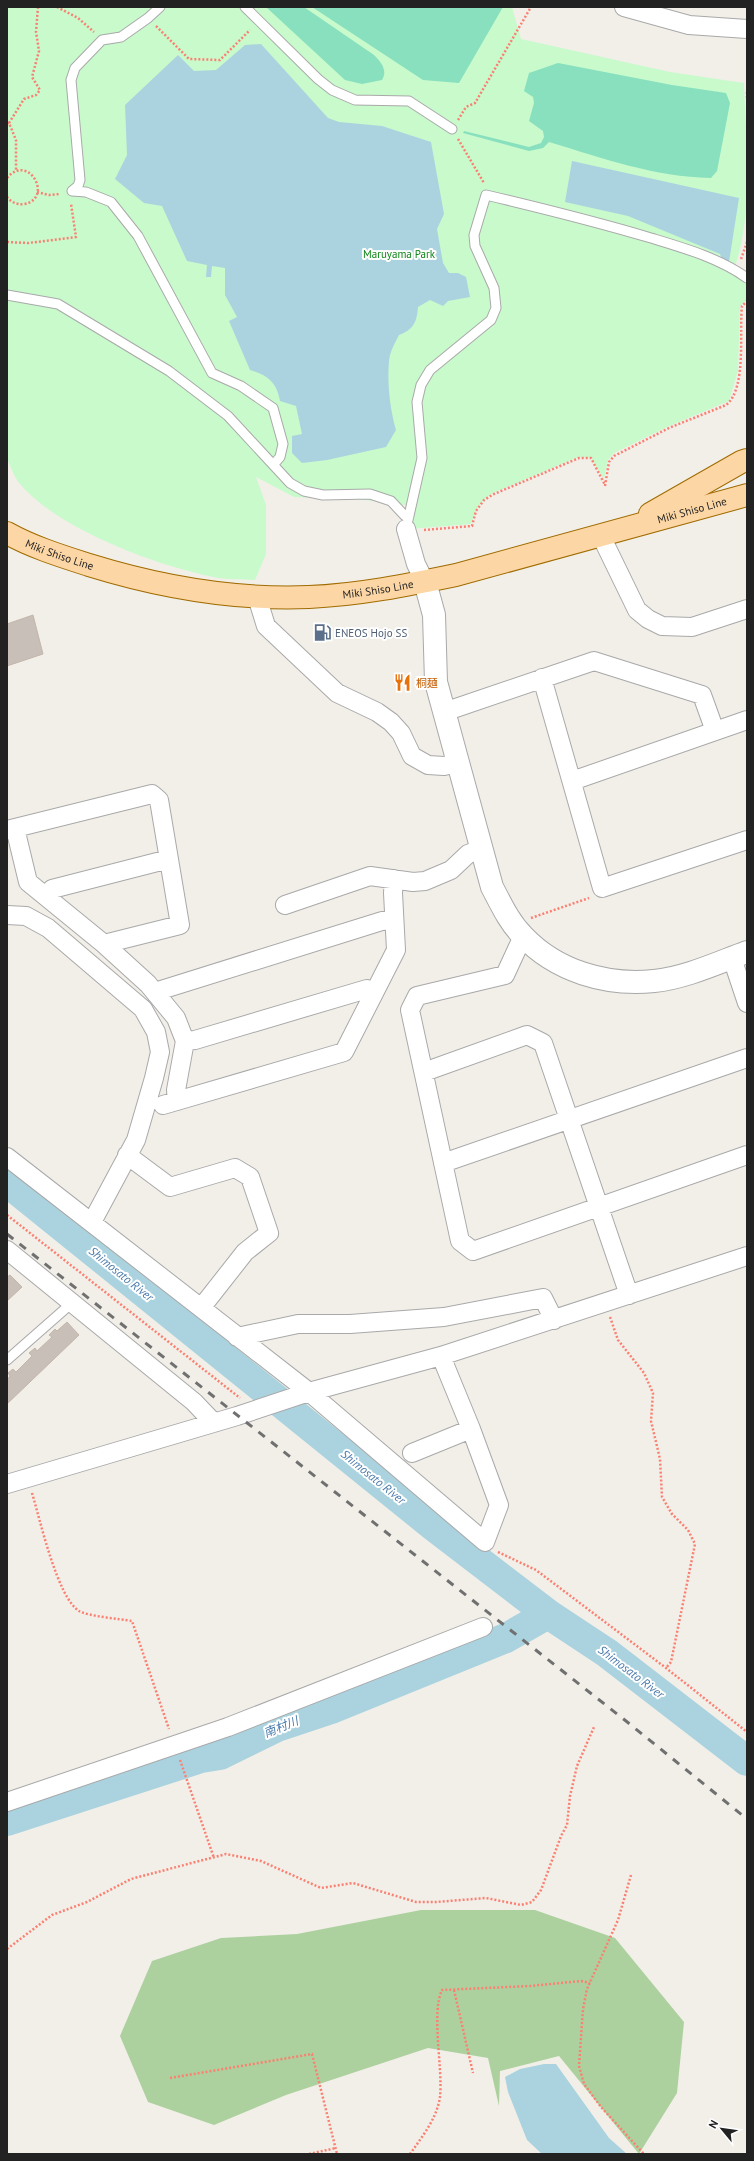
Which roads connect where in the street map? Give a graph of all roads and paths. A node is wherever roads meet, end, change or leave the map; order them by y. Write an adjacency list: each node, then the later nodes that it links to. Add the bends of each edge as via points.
1 (38, 7): 13 (path, via 36,32 39,50 32,77 40,90 36,95 24,99)
2 (56, 7): 10 (path, via 78,18)
3 (160, 7): 7 (lane)
4 (245, 7): 8 (lane)
5 (531, 7): 14 (path, via 475,104 466,107)
6 (624, 7): 9 (street, via 689,25)
7 (148, 18): 8 (path, via 189,59 220,60); 10 (lane, via 121,37)
8 (259, 21): 14 (lane, via 332,90 355,100 409,101)
9 (747, 29)
10 (102, 40): 29 (lane, via 72,74 80,180 72,192 86,192 111,202 138,236 212,373 260,397 272,408 283,444 280,457)
11 (747, 92): 12 (path)
12 (747, 98)
13 (8, 123): 15 (path, via 16,140)
14 (452, 130): 19 (path, via 481,174)
15 (16, 171): 16 (path); 17 (path, via 25,171 34,177)
16 (7, 178)
17 (37, 192): 18 (path, via 49,195); 20 (path, via 30,202 25,204 14,203)
18 (62, 193)
19 (486, 195): 24 (lane, via 641,235 694,252); 31 (lane, via 474,235 475,246 494,288 496,308 491,320 430,370 421,385 417,402 422,458)
20 (7, 197)
21 (70, 200): 22 (path, via 76,237 28,243)
22 (7, 242)
23 (747, 242): 24 (path)
24 (738, 271): 25 (lane)
25 (747, 278)
26 (7, 295): 29 (lane, via 58,304 169,371 228,416)
27 (747, 301): 31 (path, via 742,306 739,372 732,400 614,456 609,462 605,486 591,458 578,458 537,474 484,500 476,511 472,526)
28 (747, 460): 33 (main road)
29 (274, 464): 31 (lane, via 290,483 304,491 323,495 370,494 391,501 405,516)
30 (747, 495): 33 (main road, Miki Shiso Line)
31 (407, 525): 34 (street, via 416,564)
32 (7, 533): 35 (main road, Miki Shiso Line, via 63,556 115,573 162,585)
33 (611, 533): 34 (main road, Miki Shiso Line); 36 (street, via 637,610 662,626 692,627)
34 (424, 582): 35 (main road, Miki Shiso Line, via 310,597); 38 (street, via 434,615 436,682)
35 (256, 597): 41 (street, via 266,626 337,693 377,712 391,722 401,733 412,756 428,764 444,766)
36 (747, 609)
37 (542, 678): 38 (street); 40 (street, via 594,661 702,695); 42 (street)
38 (444, 712): 41 (street)
39 (747, 720): 40 (street)
40 (715, 731): 42 (street)
41 (458, 763): 45 (street)
42 (572, 781): 48 (street)
43 (11, 829): 46 (street, via 152,794 159,800); 49 (street, via 28,882)
44 (747, 840): 48 (street)
45 (481, 849): 47 (street, via 468,854 451,870 425,881); 53 (street, via 492,887 505,913)
46 (169, 859): 49 (street, via 52,889); 54 (street, via 180,925)
47 (394, 879): 50 (street, via 370,876); 52 (street)
48 (602, 888): 53 (path, via 591,897)
49 (45, 896): 54 (street)
50 (285, 905)
51 (7, 915): 63 (street, via 26,916 48,928 143,1009 156,1032 160,1052 154,1078 136,1140)
52 (394, 920): 56 (street, via 396,950); 57 (street, via 382,921 161,990)
53 (518, 930): 55 (street, via 546,956 572,970 599,979 626,982 654,981 679,976); 61 (street, via 504,975 417,996 410,1010)
54 (104, 944): 57 (street)
55 (739, 955): 58 (street)
56 (374, 992): 59 (street, via 367,989); 59 (street, via 344,1052 170,1103 176,1090)
57 (156, 994): 59 (street, via 176,1018)
58 (747, 1003)
59 (185, 1041)
60 (747, 1058): 62 (street)
61 (424, 1072): 62 (street, via 527,1035 543,1043); 66 (street)
62 (569, 1120): 66 (street); 67 (street)
63 (127, 1155): 69 (street); 75 (street, via 170,1187 235,1168 250,1177 269,1233 245,1252)
64 (747, 1155): 67 (street)
65 (7, 1157): 69 (street)
66 (443, 1163): 67 (street, via 460,1241 473,1251)
67 (598, 1207): 72 (street)
68 (7, 1215): 81 (path)
69 (92, 1222): 75 (street)
70 (10, 1256): 73 (street)
71 (747, 1256): 72 (street)
72 (629, 1295): 74 (street)
73 (73, 1302): 79 (lane); 82 (street, via 194,1402)
74 (606, 1303): 76 (street); 89 (path, via 618,1340 644,1373 653,1392 651,1421 660,1459 662,1497 672,1514 688,1530 695,1544 671,1662)
75 (201, 1308): 77 (street)
76 (554, 1320): 77 (street, via 543,1298 444,1317 350,1324 298,1324); 78 (street)
77 (237, 1337): 80 (street)
78 (441, 1356): 80 (street); 83 (street)
79 (7, 1360)
80 (306, 1394): 81 (street); 87 (street)
81 (257, 1409): 82 (street)
82 (214, 1423): 85 (street)
83 (471, 1429): 84 (street); 87 (street, via 499,1505)
84 (412, 1453)
85 (27, 1478): 86 (street); 92 (path, via 60,1584 68,1600 79,1611 132,1621)
86 (7, 1484)
87 (485, 1542): 89 (path, via 499,1553 536,1570)
88 (483, 1627): 92 (street, via 228,1727)
89 (666, 1668): 91 (path)
90 (594, 1727): 94 (path, via 577,1766 567,1825 541,1890 532,1902 521,1904 486,1898 416,1902 353,1883 321,1888 261,1861 226,1854)
91 (747, 1732)
92 (175, 1745): 93 (street); 94 (path)
93 (7, 1802)
94 (214, 1858): 96 (path, via 131,1879 87,1902 52,1916)
95 (631, 1875): 97 (path, via 618,1920)
96 (7, 1949)
97 (590, 1983): 98 (path, via 581,1981); 105 (path, via 582,2009 579,2041 579,2066 584,2084 601,2107)
98 (454, 1990): 99 (path); 104 (path, via 442,1990 437,2000 440,2098 435,2116)
99 (473, 2072)
100 (170, 2078): 101 (path, via 312,2054)
101 (336, 2148): 102 (path); 103 (path)
102 (309, 2154)
103 (337, 2154)
104 (410, 2154)
105 (644, 2154)

